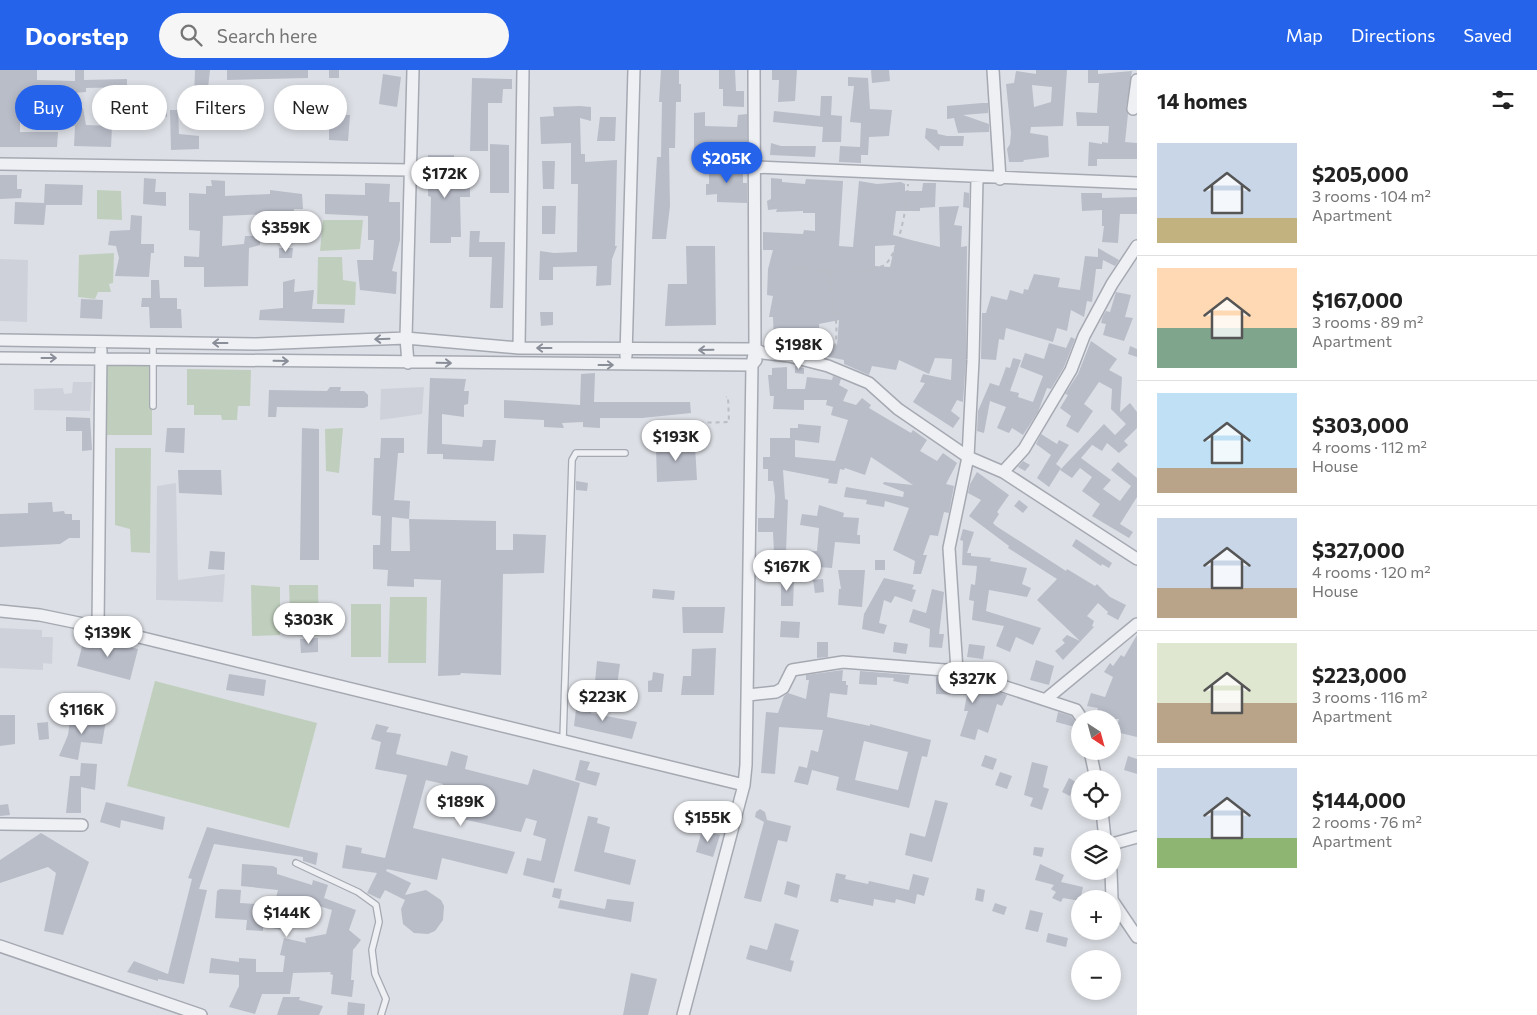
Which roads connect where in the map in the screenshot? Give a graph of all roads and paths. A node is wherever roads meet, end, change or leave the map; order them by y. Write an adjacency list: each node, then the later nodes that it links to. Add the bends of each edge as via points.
1 (413, 70): 10 (street)
2 (523, 70): 22 (street)
3 (634, 70): 23 (street)
4 (754, 70): 9 (street)
5 (993, 70): 13 (street)
6 (1137, 80): 7 (street)
7 (1133, 109)
8 (0, 164): 10 (street)
9 (755, 168): 11 (street); 24 (street)
10 (411, 170): 18 (street)
11 (908, 175): 12 (street); 17 (path, via 906,210 888,262 882,266)
12 (977, 178): 13 (street); 36 (street)
13 (1000, 179): 14 (street)
14 (1137, 183)
15 (1137, 246): 37 (street, via 1084,336 1072,370 1024,449)
16 (793, 267): 17 (path)
17 (830, 272): 31 (path, via 830,288 838,321 837,339)
18 (406, 338): 21 (street, one-way to 21, via 256,344); 22 (street); 28 (street)
19 (0, 340): 20 (street)
20 (101, 341): 21 (street); 26 (street)
21 (153, 343): 27 (lane)
22 (519, 348): 23 (street, one-way to 22)
23 (626, 349): 24 (street, one-way to 23); 29 (street)
24 (759, 351): 30 (street); 31 (street)
25 (0, 358): 26 (street, one-way to 26)
26 (100, 358): 27 (street); 41 (street)
27 (153, 359): 28 (street, one-way to 28); 33 (lane)
28 (408, 363): 29 (street, one-way to 29)
29 (627, 365): 30 (street)
30 (752, 365): 43 (street)
31 (828, 366): 36 (street, via 869,383 898,409)
32 (726, 397): 34 (path, via 729,422 694,423)
33 (153, 406)
34 (683, 447)
35 (625, 453): 46 (lane, via 576,453 572,460)
36 (968, 457): 37 (street); 42 (street, via 950,548)
37 (1003, 472): 38 (street)
38 (1137, 558)
39 (0, 611): 41 (street, via 40,615)
40 (1137, 624): 44 (street)
41 (98, 628): 46 (street)
42 (958, 671): 43 (street, via 843,662 800,667 792,670 783,688 776,692); 44 (street)
43 (748, 695): 47 (street)
44 (1045, 700): 45 (street)
45 (1076, 710)
46 (563, 740): 47 (street)
47 (744, 785): 58 (street)
48 (0, 824): 49 (street)
49 (82, 825)
50 (1137, 837): 51 (street)
51 (1121, 841)
52 (296, 863): 57 (lane, via 358,892 376,905 379,922 372,950 375,974 386,999)
53 (1121, 913): 54 (street)
54 (1137, 936)
55 (0, 946): 56 (street)
56 (201, 1015)
57 (381, 1015)
58 (683, 1015)

